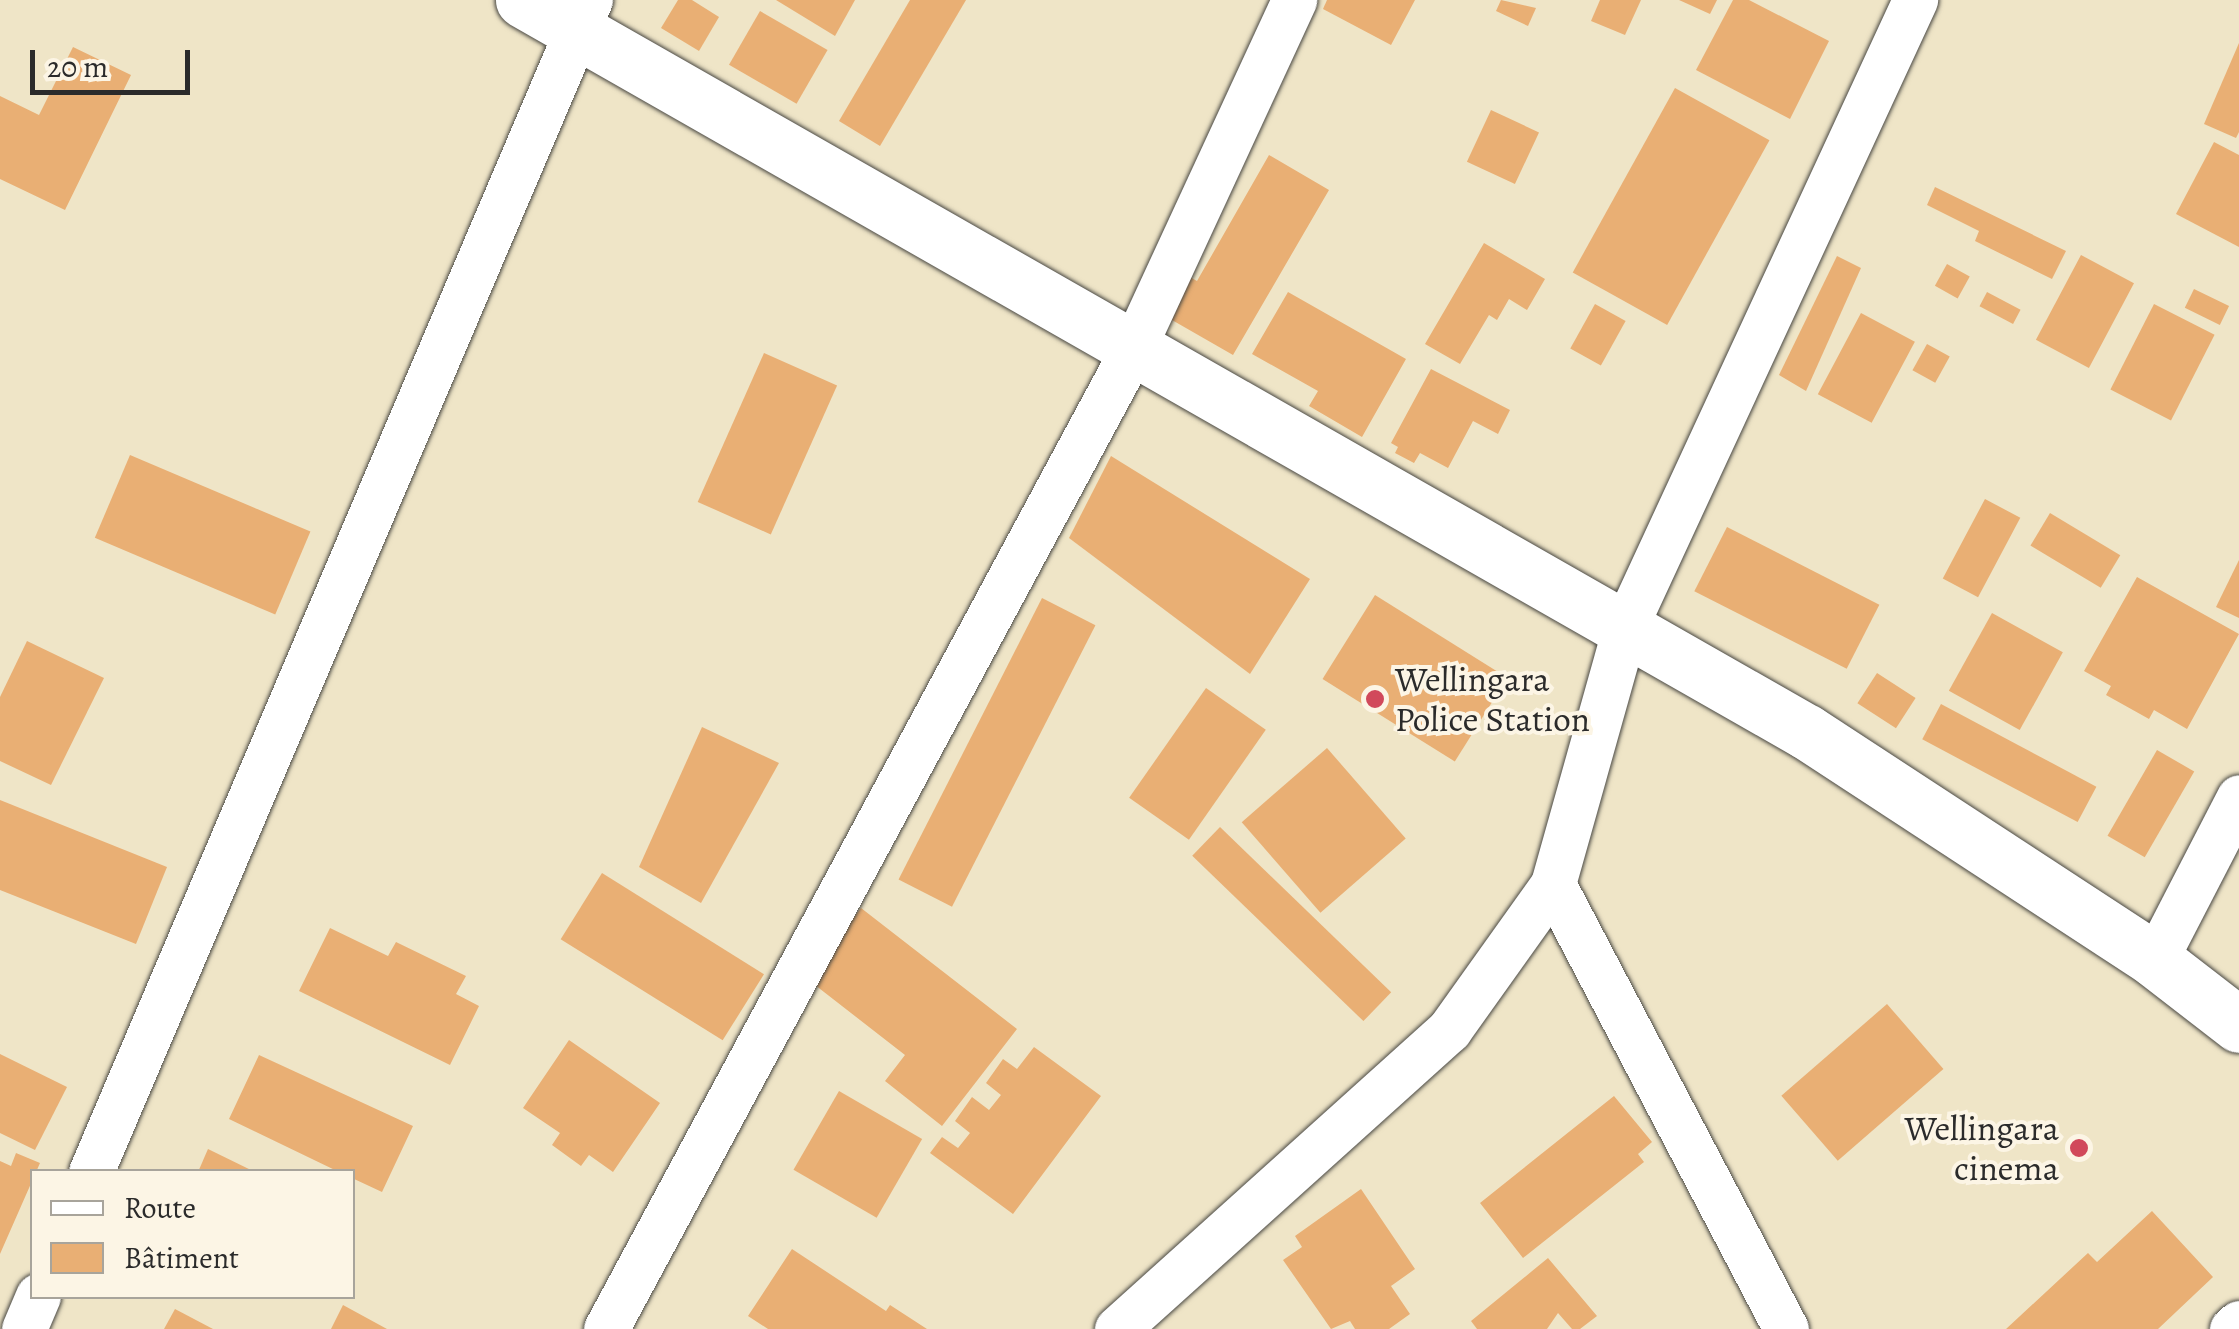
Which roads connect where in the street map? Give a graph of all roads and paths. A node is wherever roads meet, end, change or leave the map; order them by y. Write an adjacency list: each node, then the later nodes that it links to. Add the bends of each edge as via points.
1 (523, 0): 4 (street)
2 (1294, 0): 5 (street)
3 (1915, 0): 6 (street)
4 (584, 15): 5 (street); 11 (street)
5 (1132, 351): 6 (street); 15 (street)
6 (1626, 625): 8 (street); 9 (street, via 1807,732)
7 (2239, 797): 9 (street)
8 (1553, 884): 16 (street, via 1450,1030); 17 (street)
9 (2156, 960): 10 (street)
10 (2239, 1025)
11 (92, 1169)
12 (37, 1299): 14 (street)
13 (2239, 1323): 18 (street)
14 (24, 1329)
15 (606, 1329)
16 (1117, 1329)
17 (1786, 1329)
18 (2232, 1329)

